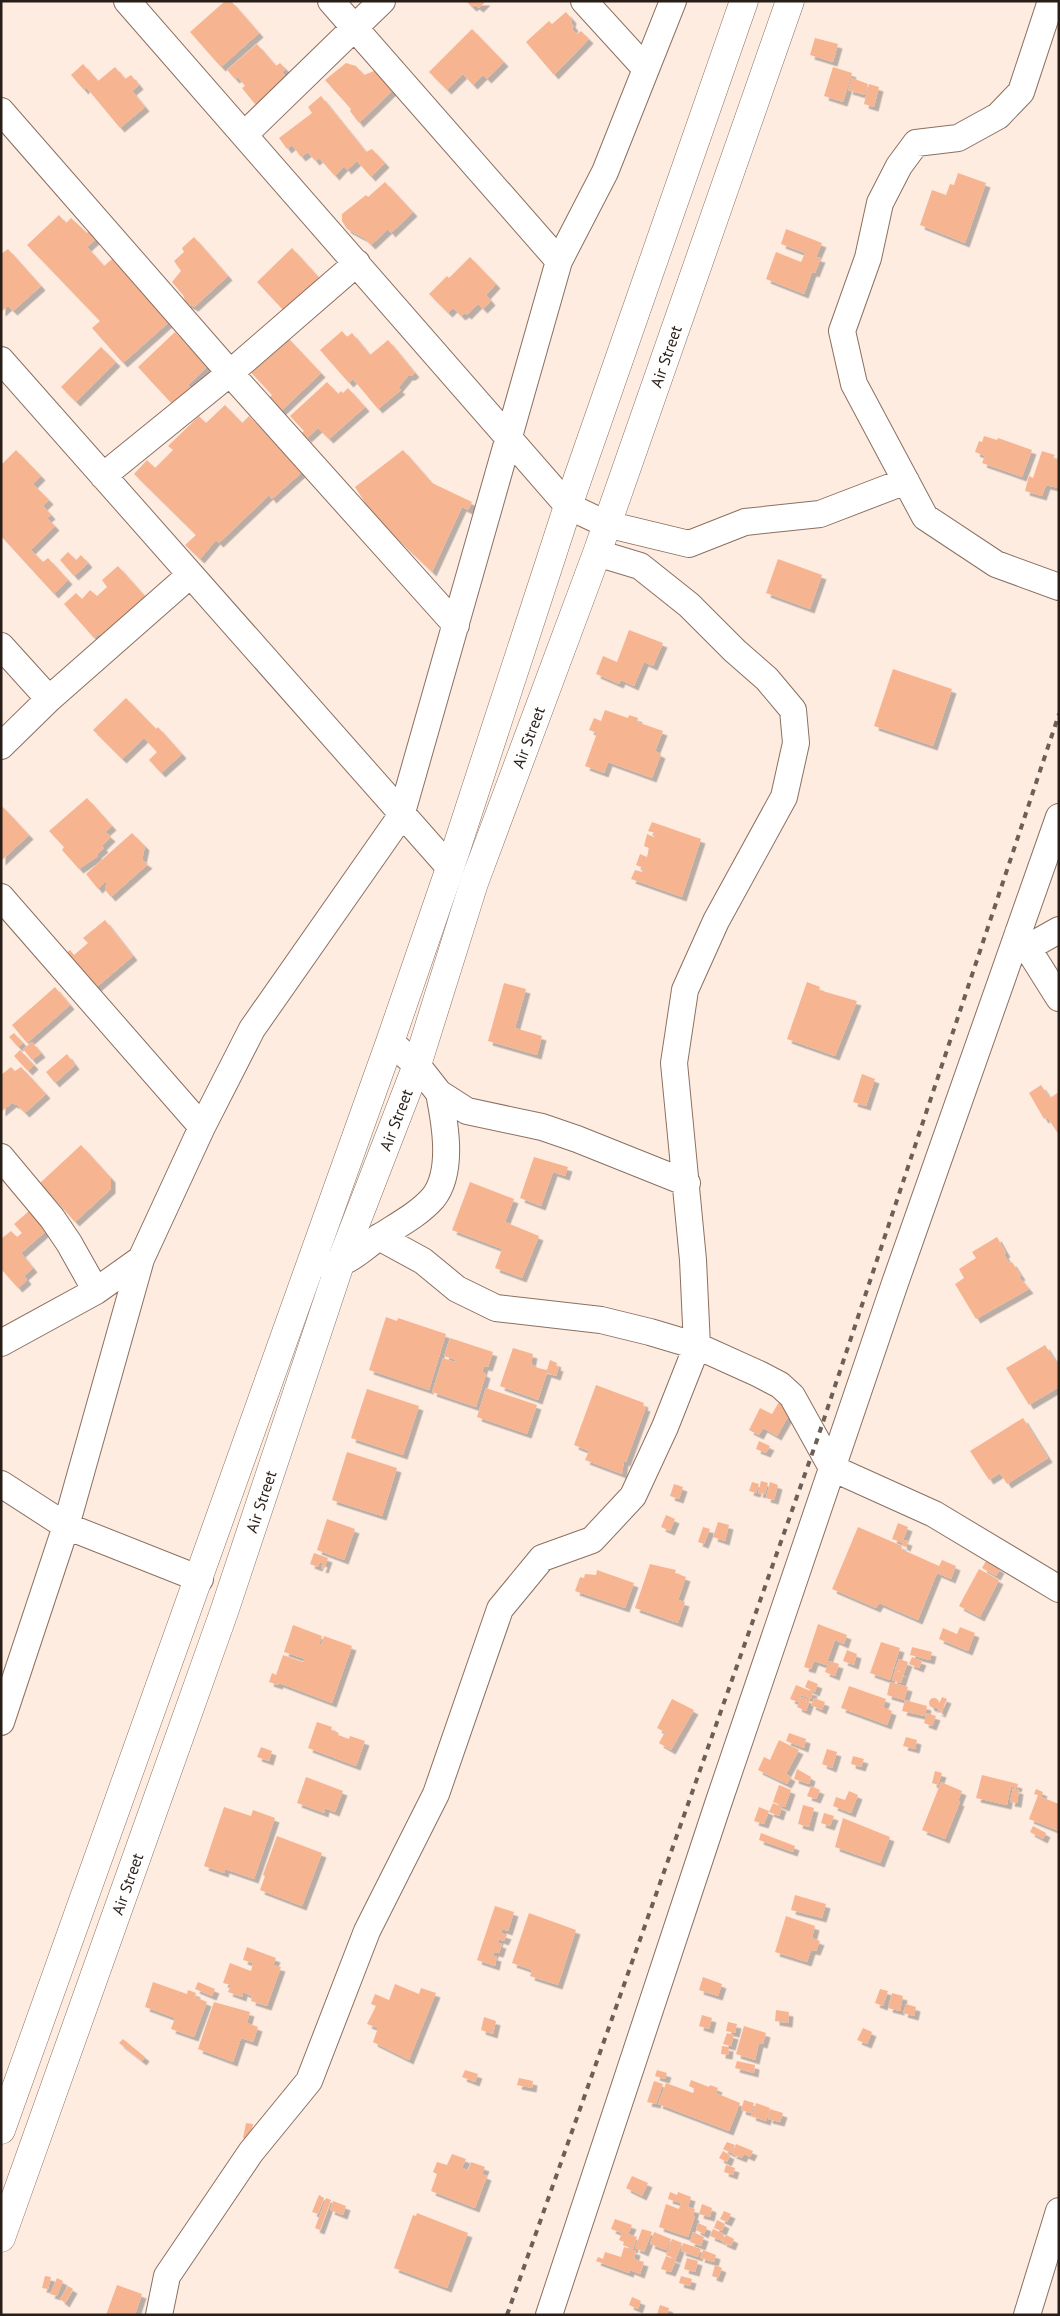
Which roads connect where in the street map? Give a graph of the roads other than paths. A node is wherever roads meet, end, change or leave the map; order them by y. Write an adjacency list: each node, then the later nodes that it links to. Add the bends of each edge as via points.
1 (127, 1): 12 (street)
2 (331, 1): 9 (street)
3 (382, 1): 9 (street)
4 (584, 1): 10 (street)
5 (673, 1): 10 (street)
6 (744, 1): 20 (main road, Air Street)
7 (790, 1): 21 (main road, Air Street)
8 (1051, 1): 19 (street, via 1021,92 998,116 958,138 916,143 880,203 868,258 842,330 854,384)
9 (354, 28): 12 (street); 13 (street)
10 (646, 69): 13 (street, via 605,172)
11 (1, 111): 16 (street)
12 (244, 135): 14 (street)
13 (559, 262): 17 (street)
14 (357, 263): 16 (street); 17 (street)
15 (1, 360): 18 (street)
16 (230, 373): 18 (street); 25 (street)
17 (510, 440): 20 (street); 25 (street)
18 (103, 476): 23 (street)
19 (906, 481): 21 (street, via 820,514 744,522 689,544); 24 (street, via 925,517 996,564)
20 (568, 506): 21 (street); 31 (main road, Air Street)
21 (606, 524): 22 (main road, Air Street)
22 (597, 553): 37 (main road, Air Street, via 474,883); 41 (street, via 640,566 689,604 767,679 793,710 796,743 784,797 716,921 685,990 674,1063)
23 (190, 575): 27 (street); 29 (street)
24 (1059, 587)
25 (456, 626): 29 (street)
26 (1, 646): 27 (street)
27 (49, 700): 28 (street)
28 (1, 746)
29 (402, 816): 31 (street); 39 (street, via 252,1029)
30 (1059, 817): 34 (street)
31 (450, 868): 36 (main road, Air Street)
32 (1, 897): 39 (street)
33 (1059, 930): 34 (street)
34 (1023, 941): 35 (street); 49 (street)
35 (1059, 998)
36 (390, 1042): 37 (street); 45 (main road, Air Street)
37 (417, 1065): 38 (street); 44 (main road, Air Street)
38 (439, 1093): 41 (street, via 467,1111 525,1123 578,1139); 42 (street, via 447,1145 442,1177 433,1197 401,1225)
39 (202, 1127): 43 (street)
40 (1, 1157): 46 (street, via 57,1224)
41 (687, 1183): 48 (street)
42 (380, 1237): 44 (street); 48 (street, via 423,1261 457,1289 496,1308 600,1320)
43 (141, 1259): 46 (street); 51 (street)
44 (340, 1264): 45 (street); 57 (main road, Air Street, via 224,1612)
45 (309, 1266): 52 (main road, Air Street)
46 (96, 1291): 47 (street)
47 (1, 1343)
48 (697, 1346): 49 (street, via 780,1385 792,1396); 58 (street, via 633,1496 592,1540 542,1558 500,1608 436,1794 367,1931 309,2081 251,2152 167,2276)
49 (832, 1468): 53 (street, via 934,1514); 59 (street)
50 (1, 1484): 51 (street)
51 (66, 1526): 52 (street); 54 (street)
52 (200, 1579): 55 (main road, Air Street)
53 (1059, 1589)
54 (1, 1722)
55 (1, 2130)
56 (1059, 2211): 60 (street)
57 (1, 2238)
58 (159, 2315)
59 (549, 2315)
60 (1027, 2315)

